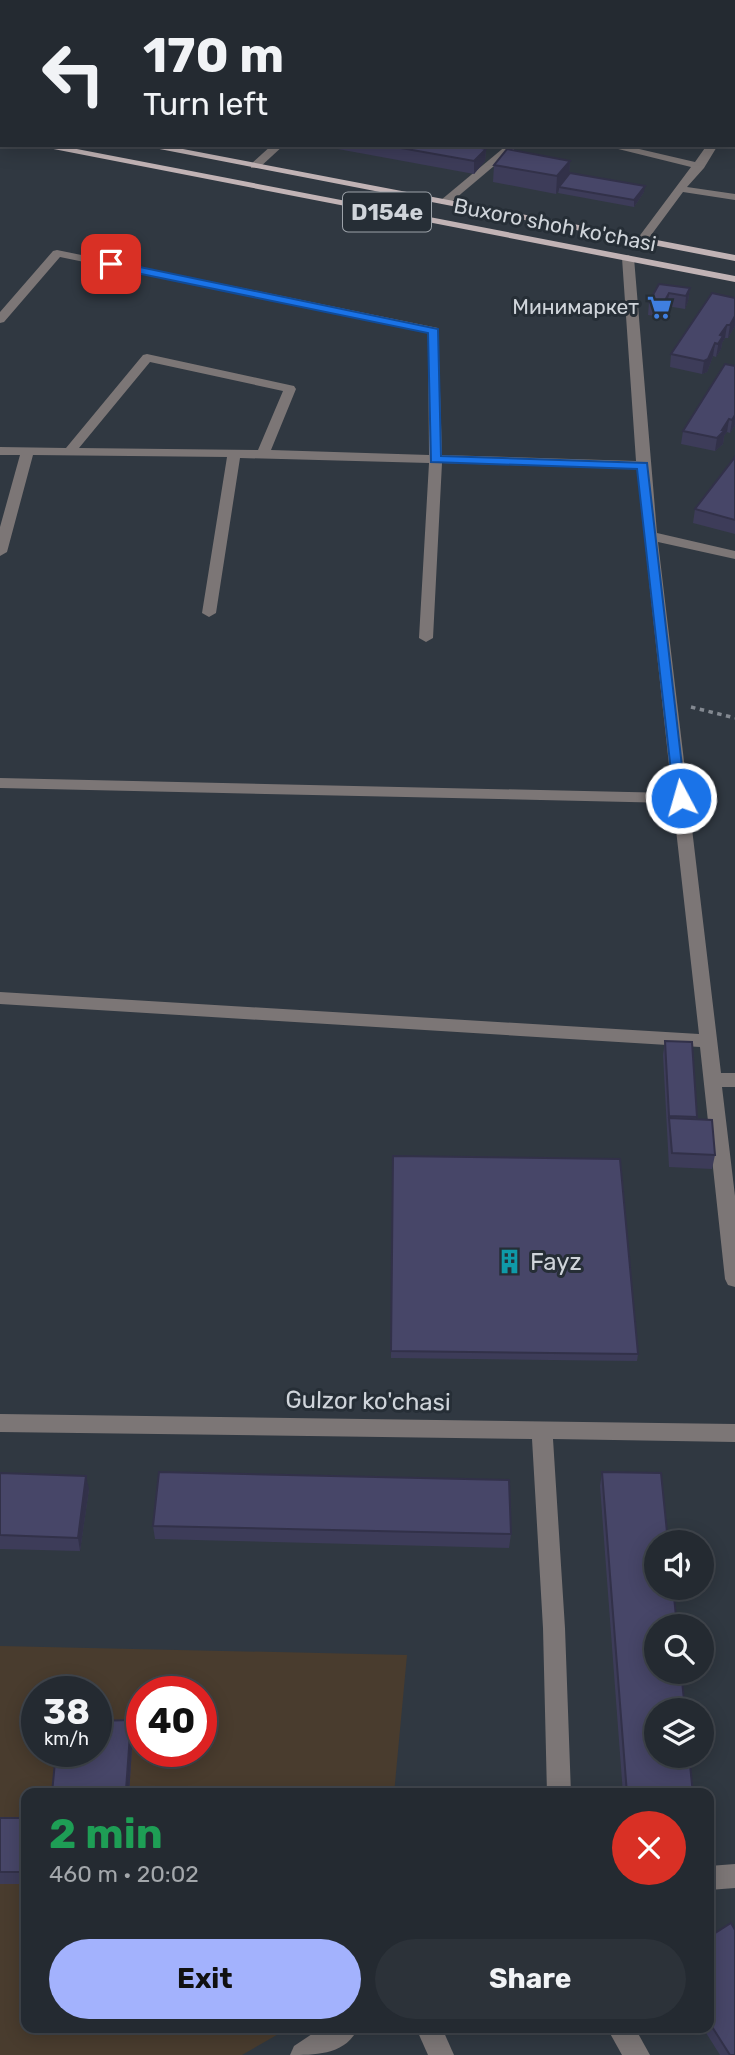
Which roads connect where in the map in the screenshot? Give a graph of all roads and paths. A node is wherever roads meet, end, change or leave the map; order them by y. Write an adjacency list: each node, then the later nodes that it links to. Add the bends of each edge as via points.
1 (48, 147): 13 (main road, Buxoro shoh ko'chasi / D154e)
2 (155, 147): 7 (main road, Buxoro shoh ko'chasi / D154e)
3 (277, 147): 7 (street)
4 (512, 147): 11 (street)
5 (616, 147): 8 (street)
6 (712, 147): 8 (street)
7 (255, 166): 11 (main road, Buxoro shoh ko'chasi / D154e)
8 (700, 166): 9 (street)
9 (682, 189): 10 (street); 12 (street)
10 (735, 197)
11 (445, 202): 12 (main road, Buxoro shoh ko'chasi / D154e)
12 (642, 240): 14 (main road, Buxoro shoh ko'chasi / D154e)
13 (628, 258): 15 (main road, Buxoro shoh ko'chasi / D154e); 23 (street)
14 (735, 258)
15 (735, 279)
16 (0, 319): 22 (street, via 57,253 434,331)
17 (0, 451): 19 (street)
18 (71, 451): 19 (street); 20 (street, via 147,358 290,388); 21 (street)
19 (27, 452): 25 (street)
20 (263, 454): 21 (street); 22 (street)
21 (234, 455): 27 (street)
22 (436, 459): 23 (street); 28 (street)
23 (643, 465): 24 (street)
24 (652, 536): 26 (street); 29 (street)
25 (0, 552)
26 (735, 555)
27 (209, 613)
28 (426, 638)
29 (670, 701): 30 (path); 32 (street)
30 (735, 718)
31 (0, 783): 32 (street)
32 (681, 798): 34 (street)
33 (0, 999): 34 (street)
34 (708, 1041): 35 (street)
35 (713, 1080): 36 (street); 37 (street)
36 (735, 1080)
37 (735, 1279)
38 (0, 1423): 39 (street, Gulzor ko'chasi)
39 (542, 1430): 40 (street, Gulzor ko'chasi); 41 (street)
40 (735, 1433)
41 (559, 1788)
42 (735, 1876): 43 (street)
43 (714, 1878)
44 (337, 2033): 47 (street)
45 (431, 2033): 48 (street)
46 (623, 2033): 49 (street)
47 (303, 2055)
48 (441, 2055)
49 (637, 2055)

